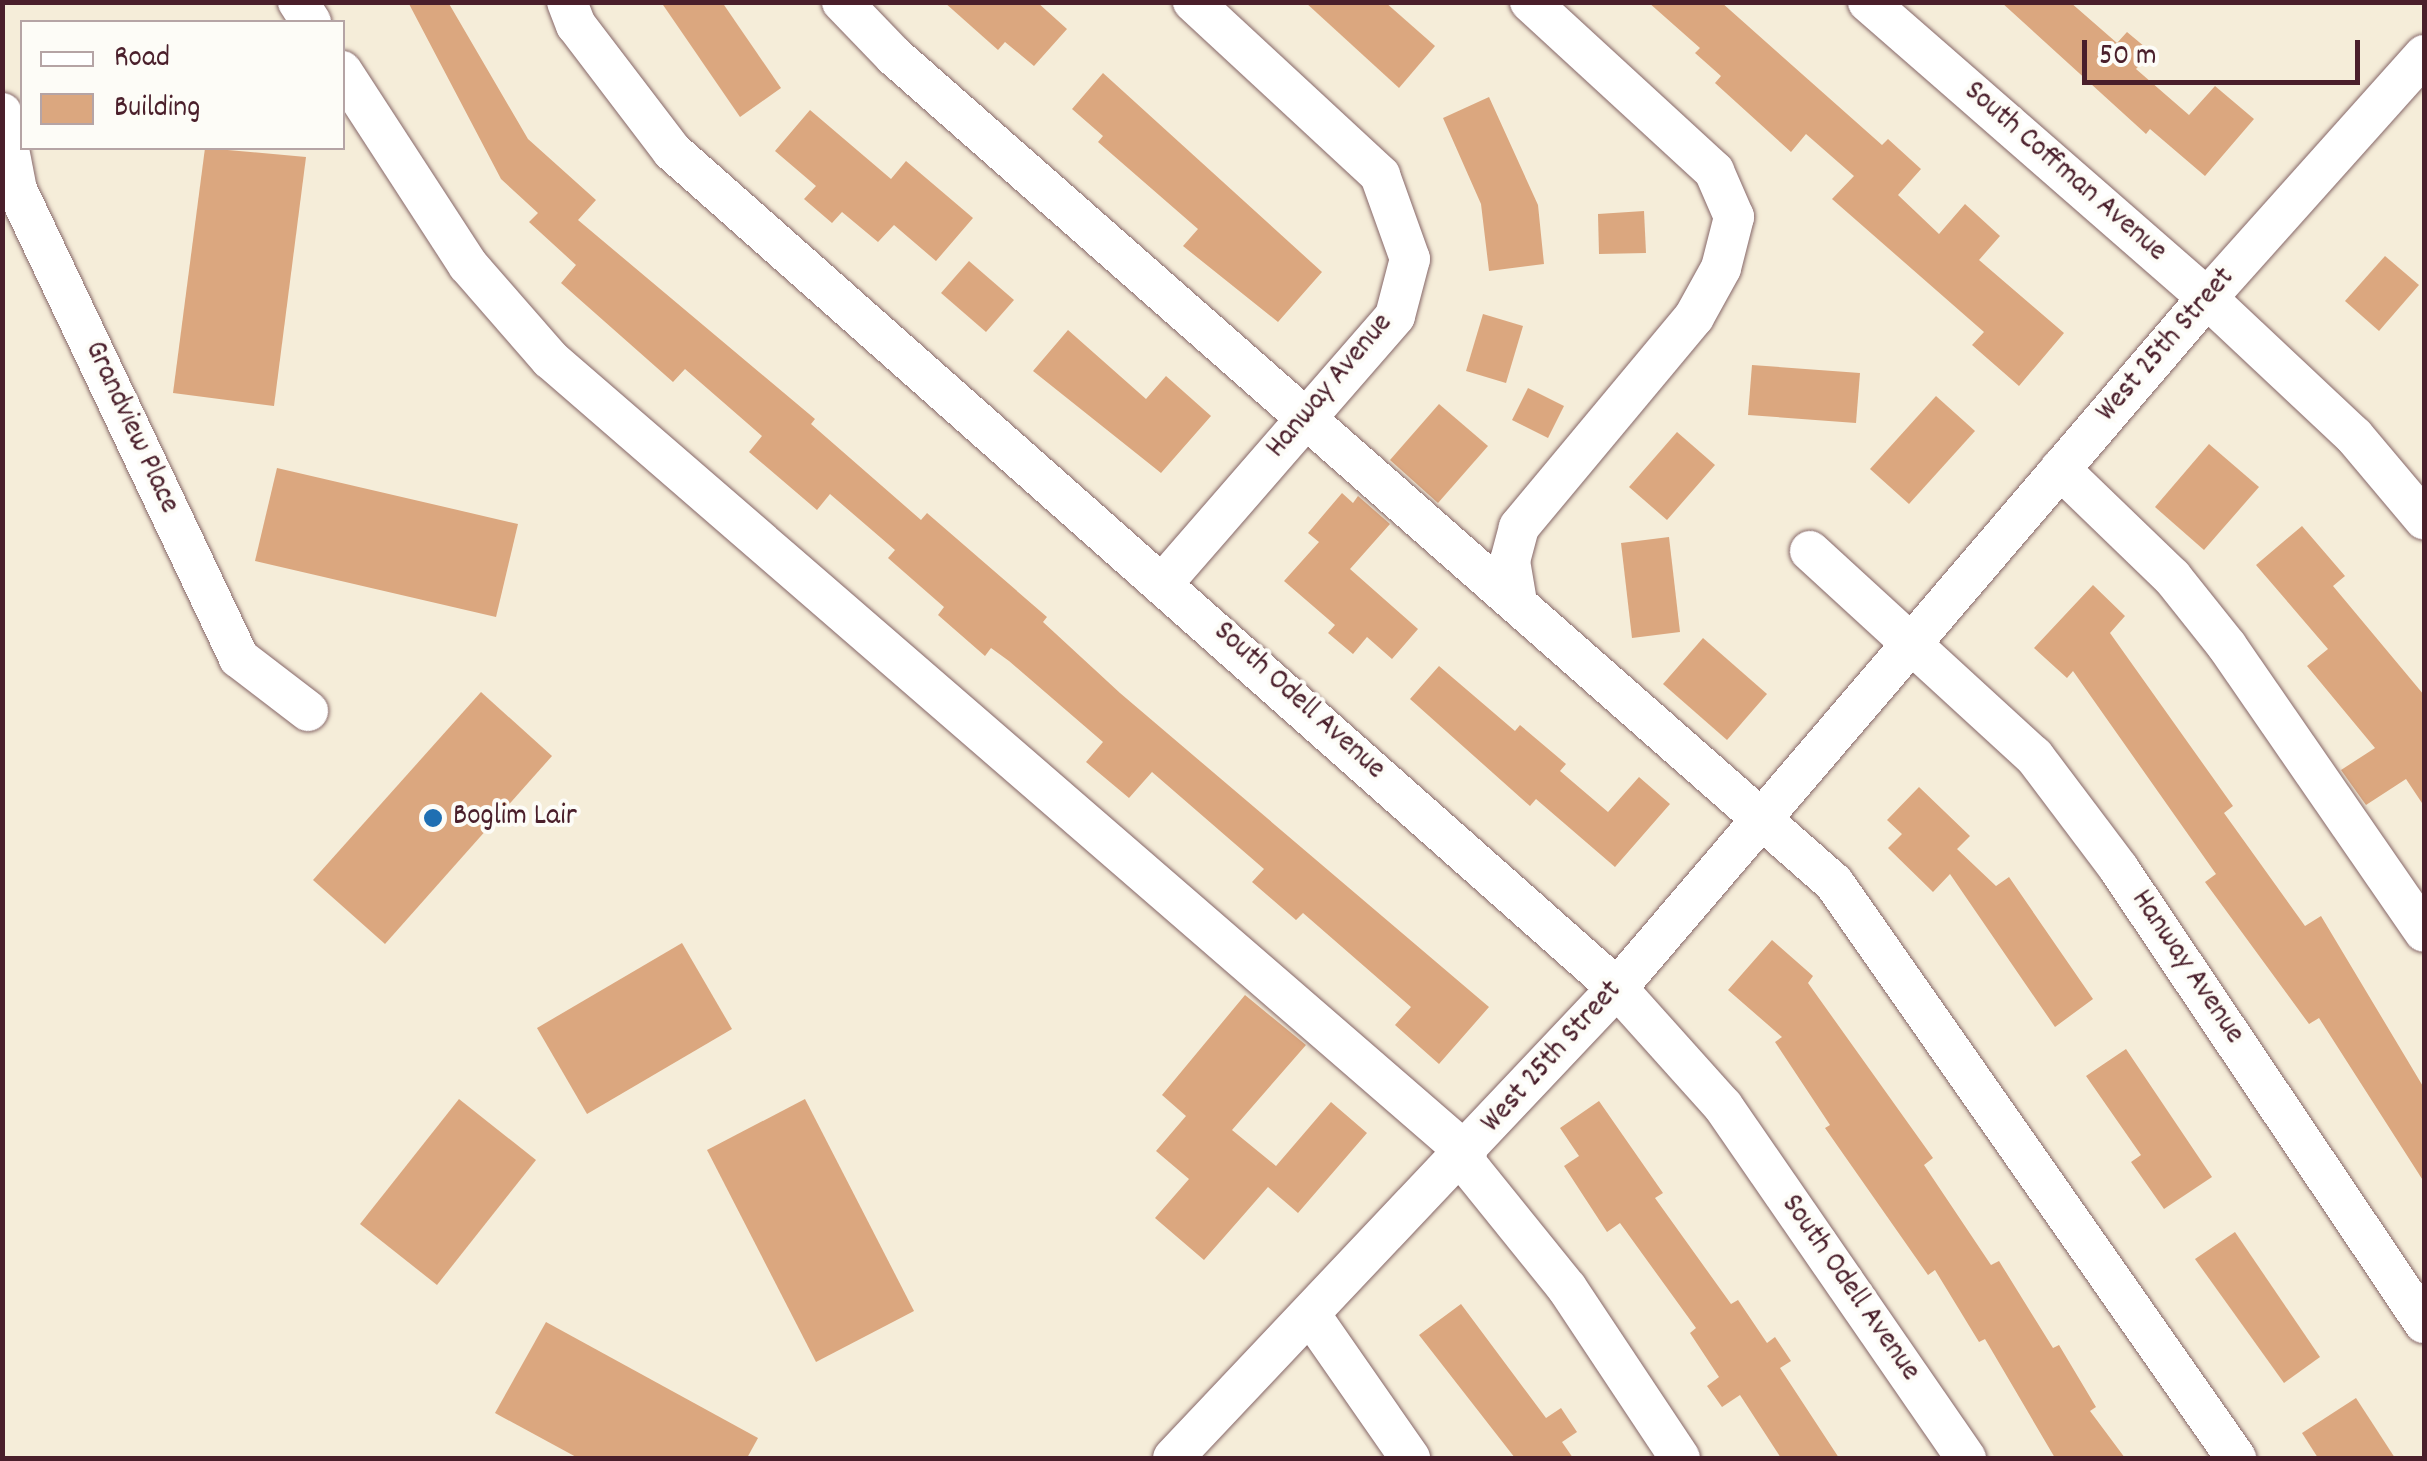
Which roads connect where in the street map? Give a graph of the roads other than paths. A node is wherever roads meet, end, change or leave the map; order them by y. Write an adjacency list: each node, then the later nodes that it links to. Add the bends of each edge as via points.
1 (568, 2): 14 (street, South Odell Avenue, via 576,25 672,151)
2 (842, 2): 10 (street, via 894,56)
3 (1193, 2): 10 (street, Hanway Avenue, via 1380,174 1410,259 1396,316)
4 (1530, 2): 15 (street, via 1714,171 1734,217 1721,268 1694,316 1518,527 1510,561)
5 (1868, 2): 9 (street, South Coffman Avenue)
6 (2424, 55): 9 (street, West 25th Street)
7 (345, 76): 21 (street, via 468,265 550,358)
8 (2, 113): 17 (street, Grandview Place, via 17,190 240,658)
9 (2207, 298): 11 (street, West 25th Street); 12 (street, South Coffman Avenue, via 2354,436)
10 (1307, 418): 14 (street, Hanway Avenue); 15 (street)
11 (2060, 470): 16 (street, West 25th Street); 19 (street, via 2172,577 2216,632)
12 (2424, 519)
13 (1810, 551): 16 (street)
14 (1164, 582): 20 (street, South Odell Avenue)
15 (1517, 602): 18 (street)
16 (1913, 640): 18 (street, West 25th Street); 23 (street, Hanway Avenue, via 2034,756 2120,869)
17 (308, 711)
18 (1762, 817): 20 (street, West 25th Street); 28 (street, via 1834,883)
19 (2424, 932)
20 (1617, 988): 21 (street, West 25th Street); 27 (street, South Odell Avenue, via 1723,1106)
21 (1464, 1156): 22 (street, West 25th Street); 26 (street, via 1567,1288)
22 (1312, 1317): 24 (street, West 25th Street); 25 (street)
23 (2424, 1323)
24 (1173, 1458)
25 (1410, 1458)
26 (1680, 1458)
27 (1966, 1458)
28 (2236, 1458)

